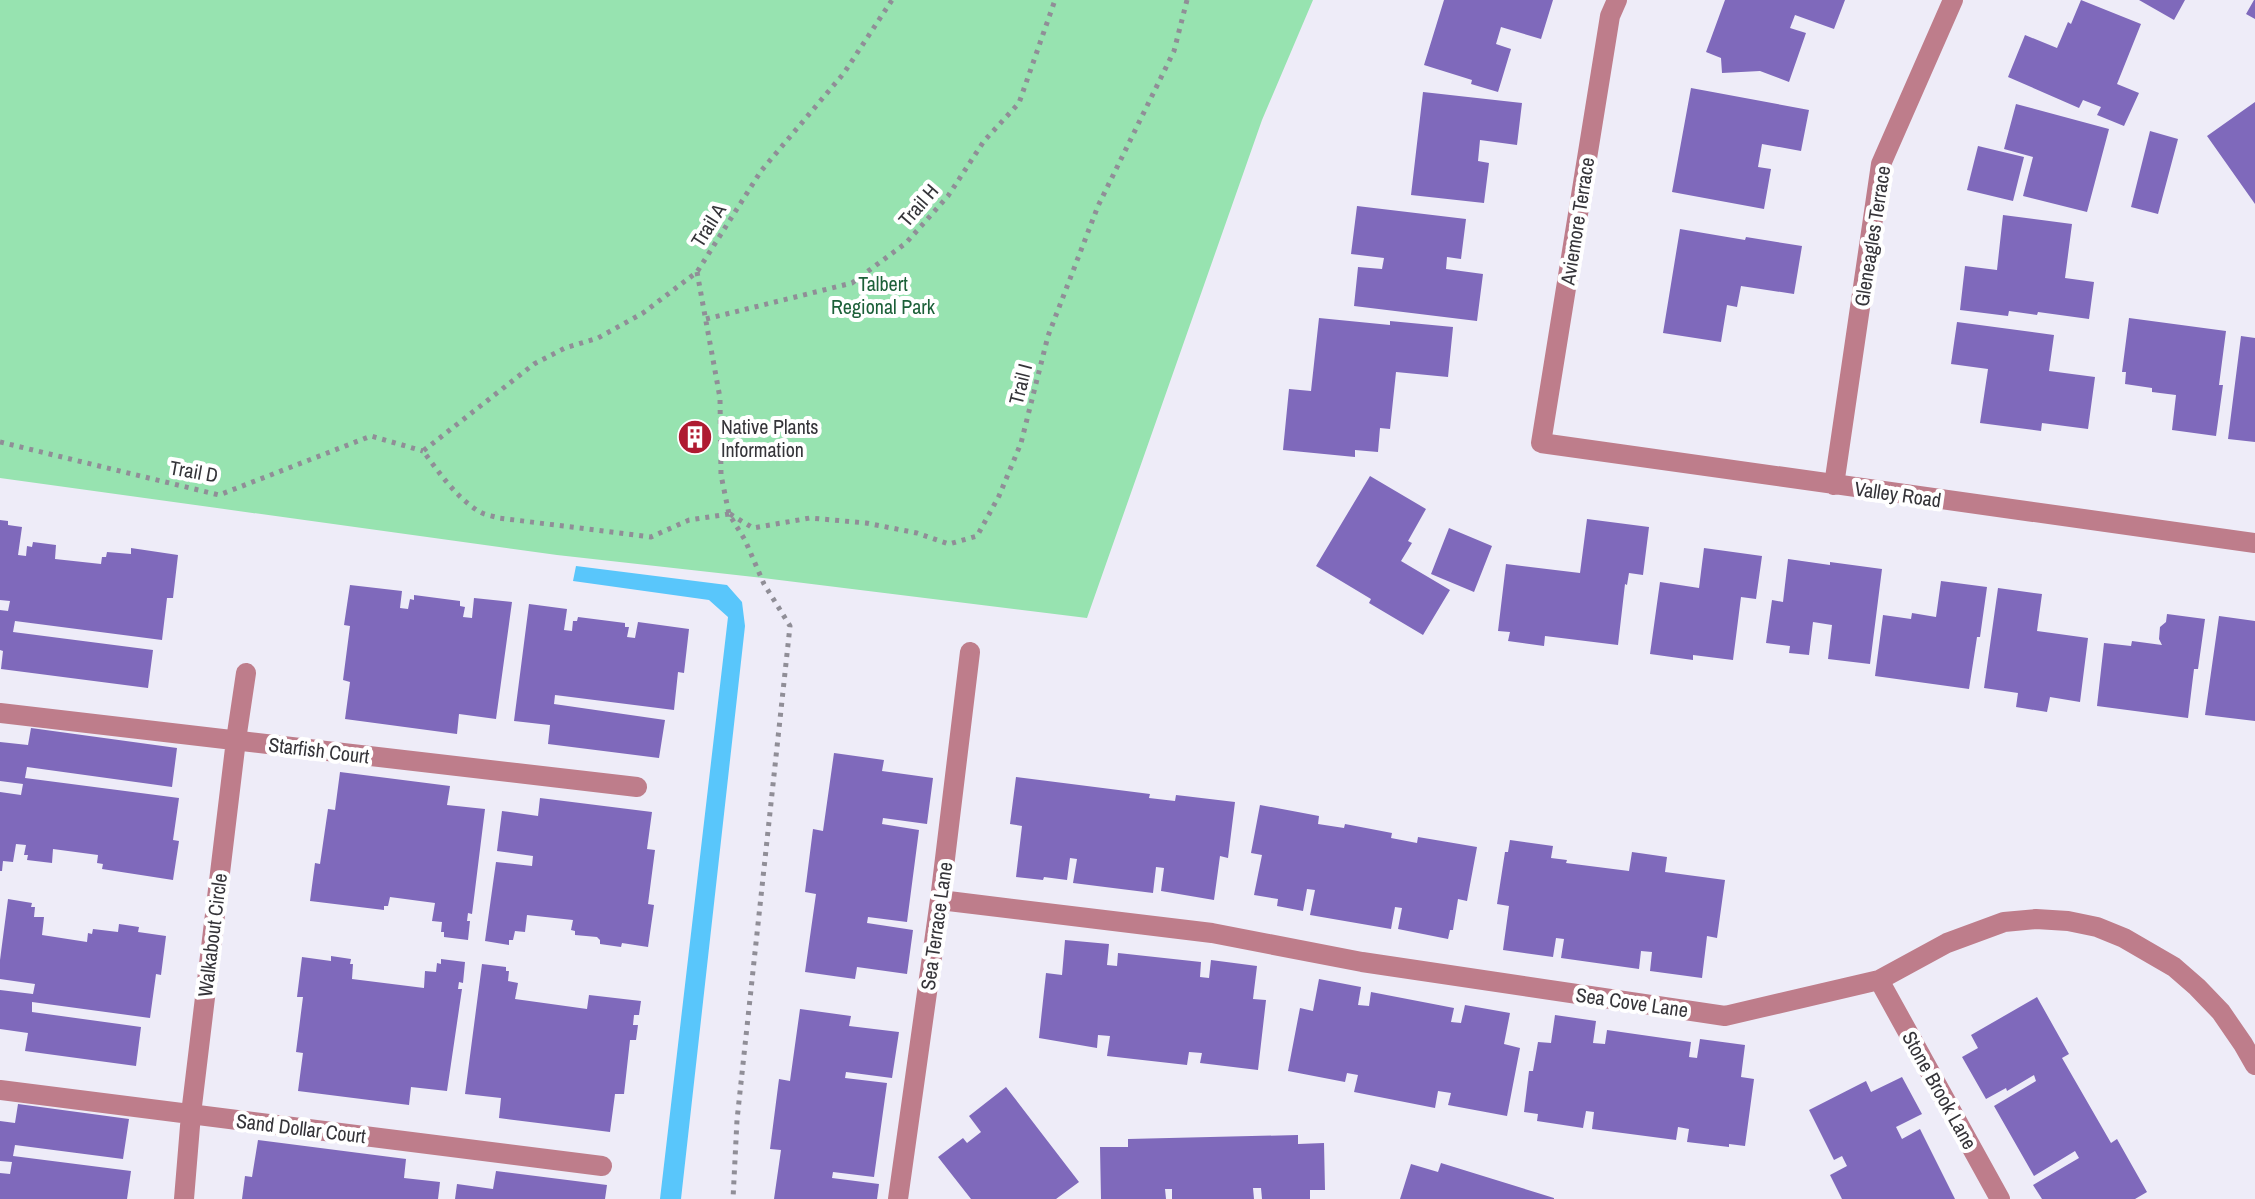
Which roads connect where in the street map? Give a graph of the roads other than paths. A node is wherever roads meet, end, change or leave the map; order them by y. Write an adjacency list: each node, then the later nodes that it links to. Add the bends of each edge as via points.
1 (1617, 0): 3 (street, Aviemore Terrace, via 1610,16)
2 (1953, 0): 4 (street, Gleneagles Terrace, via 1881,164)
3 (1541, 443): 4 (street, Valley Road)
4 (1834, 485): 5 (street, Valley Road)
5 (2255, 543)
6 (970, 652): 11 (street, Sea Terrace Lane)
7 (246, 673): 9 (street, Walkabout Circle)
8 (0, 713): 9 (street, Starfish Court)
9 (236, 740): 10 (street, Starfish Court); 15 (street, Walkabout Circle)
10 (637, 787)
11 (940, 900): 12 (street, Sea Cove Lane, via 1212,933 1362,962 1725,1016); 18 (street, Sea Terrace Lane)
12 (1879, 980): 13 (street, Sea Cove Lane, via 1947,943 2004,922 2036,919 2097,927 2174,967 2221,1012); 19 (street, Stone Brook Lane)
13 (2255, 1065)
14 (0, 1090): 15 (street, Sand Dollar Court)
15 (191, 1114): 16 (street, Sand Dollar Court); 17 (street, Walkabout Circle)
16 (602, 1166)
17 (184, 1199)
18 (898, 1199)
19 (2000, 1199)

